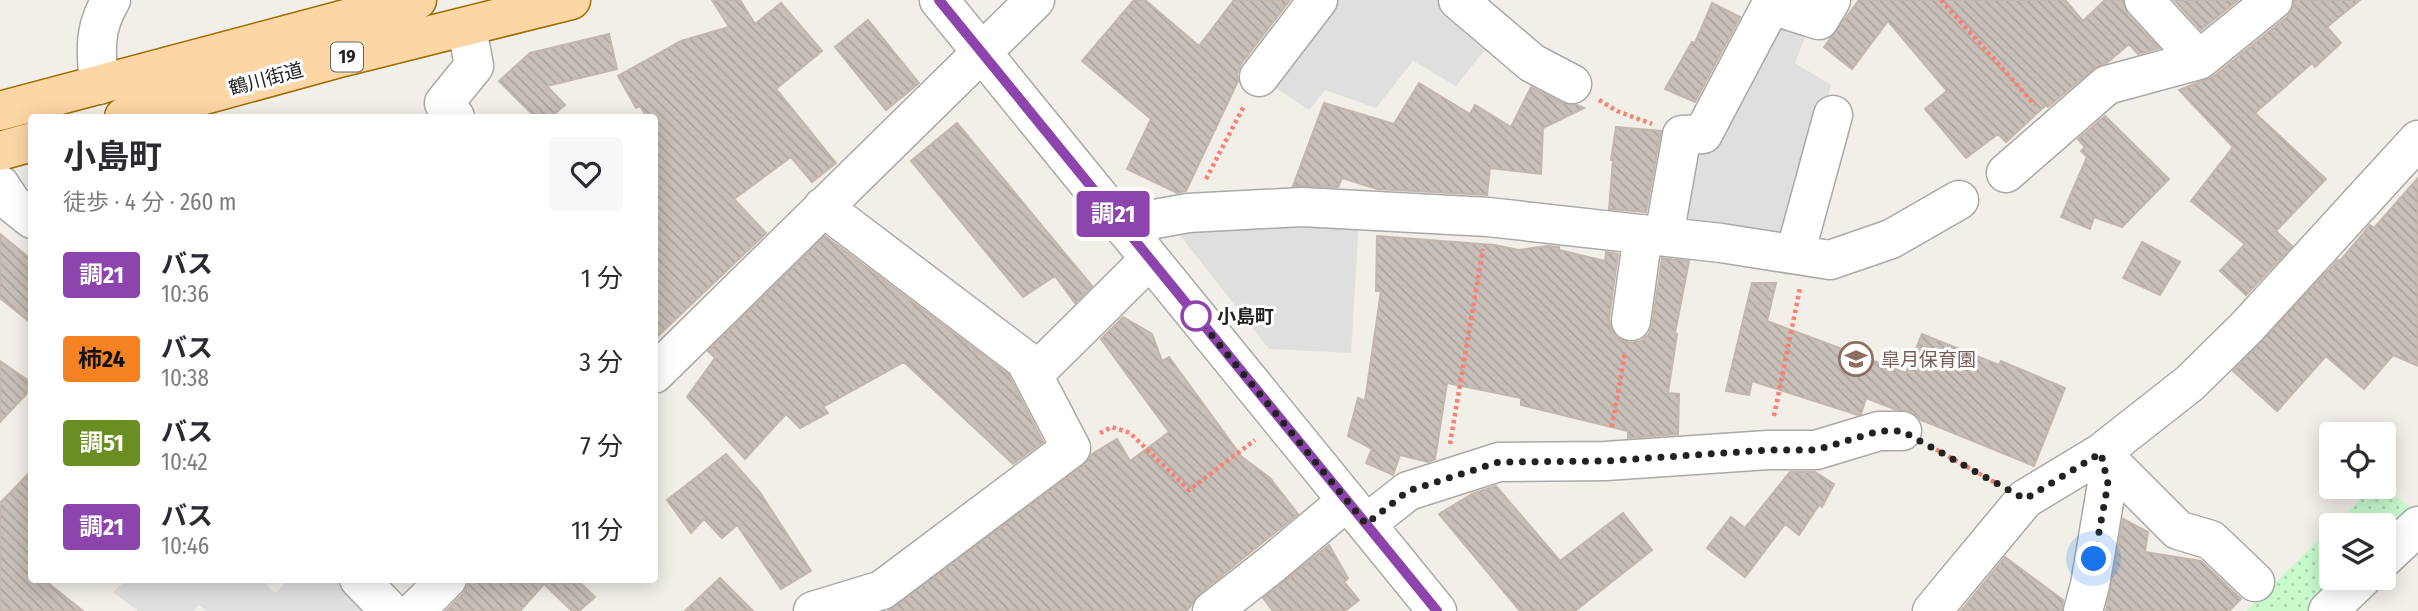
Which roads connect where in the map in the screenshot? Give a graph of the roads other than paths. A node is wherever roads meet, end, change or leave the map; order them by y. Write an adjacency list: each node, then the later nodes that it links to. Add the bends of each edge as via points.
1 (111, 0): 16 (street, via 99,22)
2 (417, 0): 16 (main road, 鶴川街道 / 19)
3 (571, 0): 11 (main road, 鶴川街道 / 19)
4 (939, 0): 12 (street)
5 (1035, 0): 12 (street)
6 (1318, 0): 14 (street)
7 (1458, 0): 15 (street, via 1532,63)
8 (1831, 0): 29 (street, via 1819,20 1771,5 1703,134 1682,135)
9 (2144, 0): 13 (street)
10 (2273, 0): 13 (street)
11 (467, 28): 18 (main road, 鶴川街道 / 19); 19 (street, via 474,66 444,103)
12 (982, 53): 27 (street); 30 (street)
13 (2199, 60): 24 (street, via 2107,85)
14 (1259, 77)
15 (1572, 84)
16 (99, 85): 17 (main road, 鶴川街道 / 19)
17 (0, 111)
18 (135, 114)
19 (453, 114)
20 (1833, 116): 31 (street)
21 (2418, 140): 36 (street, via 2247,327 2190,383)
22 (28, 143): 23 (main road)
23 (0, 151)
24 (2006, 173)
25 (0, 184): 28 (street, via 12,204)
26 (1959, 200): 31 (street, via 1891,239 1830,260)
27 (823, 207): 33 (street); 34 (street, via 1025,360)
28 (28, 216)
29 (1654, 235): 30 (street, via 1488,217 1301,207 1155,219); 31 (street); 32 (street)
30 (1138, 245): 34 (street); 37 (street)
31 (1800, 255)
32 (1630, 321)
33 (658, 370)
34 (1033, 376): 46 (street, via 1071,448 882,590)
35 (1902, 431): 37 (street, via 1879,431 1816,450 1499,462)
36 (2101, 453): 40 (street, via 2178,530 2211,540); 49 (street, via 2025,499); 50 (street, via 2108,484)
37 (1356, 512): 47 (street, via 1272,564); 48 (street)
38 (2418, 526): 39 (street)
39 (2396, 547)
40 (2255, 582)
41 (363, 583): 44 (street)
42 (443, 583): 45 (street)
43 (2350, 590): 51 (street)
44 (390, 611)
45 (415, 611)
46 (813, 611)
47 (1212, 611)
48 (1437, 611)
49 (1933, 611)
50 (2083, 611)
51 (2328, 611)

